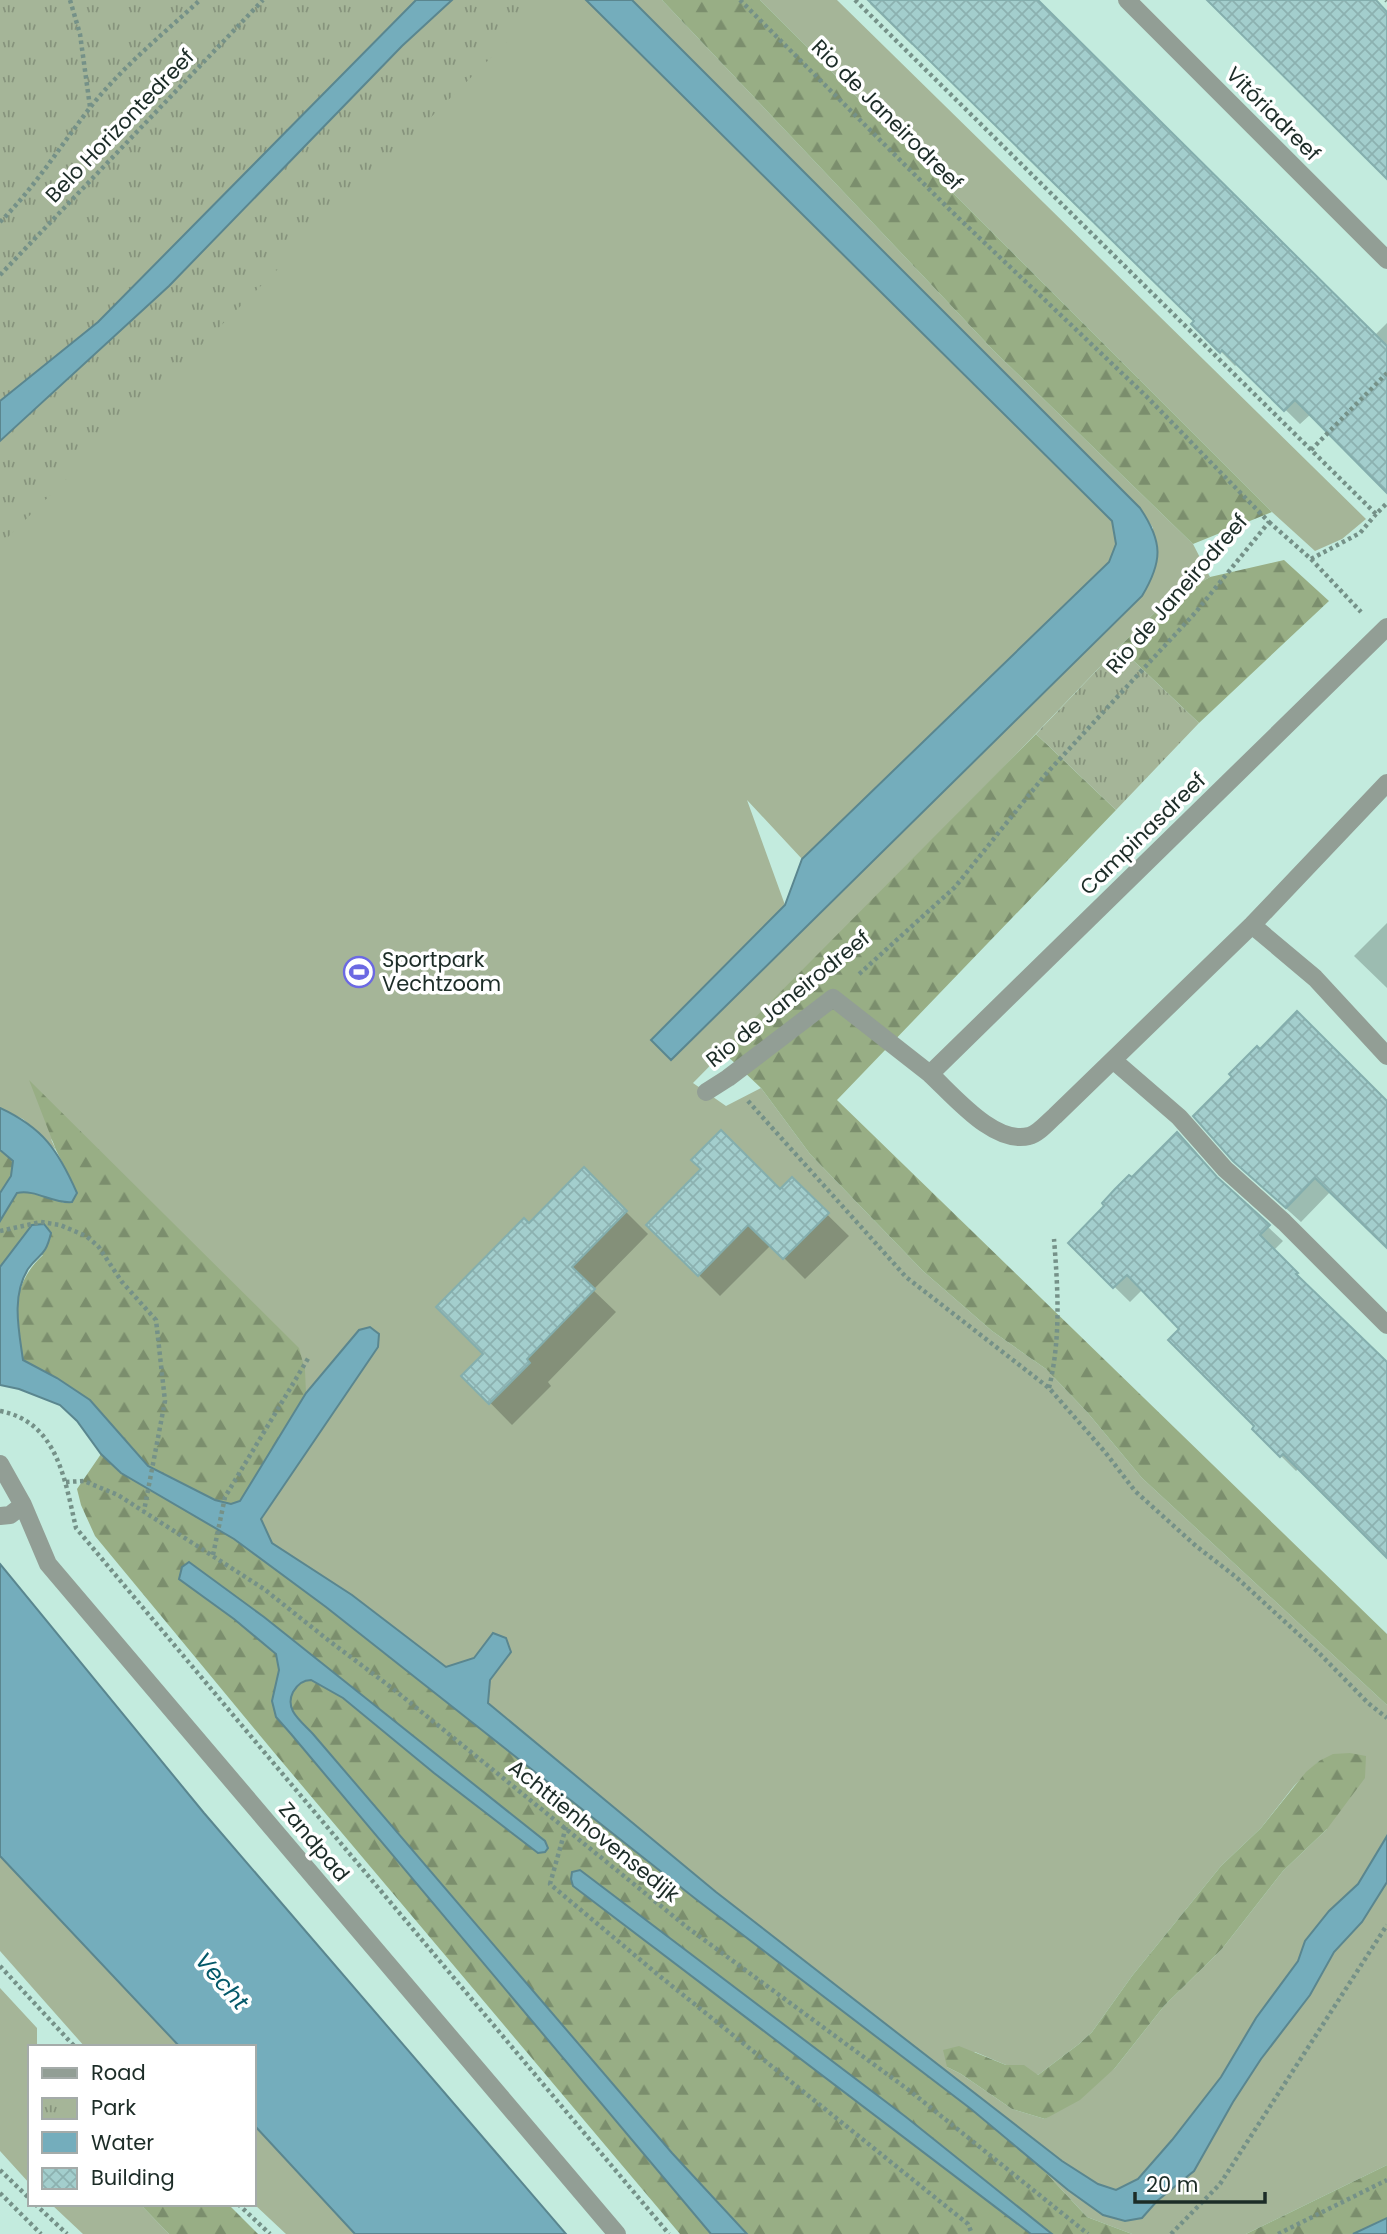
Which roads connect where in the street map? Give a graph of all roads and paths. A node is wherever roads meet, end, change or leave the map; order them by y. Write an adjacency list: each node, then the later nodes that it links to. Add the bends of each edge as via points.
1 (70, 0): 7 (path, via 80,34)
2 (200, 0): 7 (path)
3 (263, 0): 10 (path, Belo Horizontedreef)
4 (740, 0): 15 (path, Rio de Janeirodreef)
5 (855, 0): 12 (path)
6 (1127, 0): 9 (street, Vitóriadreef)
7 (90, 107): 8 (path, via 25,198)
8 (0, 222)
9 (1387, 260)
10 (0, 275)
11 (1387, 373): 12 (path)
12 (1311, 450): 14 (path)
13 (1387, 503): 14 (path)
14 (1376, 514): 16 (path, via 1360,533)
15 (1269, 522): 16 (path); 20 (path, Rio de Janeirodreef, via 1195,614 1045,775 955,887)
16 (1311, 559): 17 (path)
17 (1384, 630): 23 (street, Campinasdreef)
18 (1387, 783): 19 (street)
19 (1251, 925): 21 (street, via 1315,978); 22 (street)
20 (832, 998): 23 (street); 24 (street, Rio de Janeirodreef)
21 (1387, 1056)
22 (1113, 1060): 23 (street, via 1031,1136 1010,1137 988,1128); 28 (street, via 1179,1117 1225,1169)
23 (930, 1074)
24 (728, 1079): 25 (street, Rio de Janeirodreef); 30 (path, via 906,1277)
25 (706, 1092)
26 (0, 1231): 35 (path, via 41,1222 86,1236 99,1246 122,1282 156,1320 166,1401)
27 (1054, 1239): 30 (path, via 1059,1307)
28 (1387, 1325)
29 (309, 1357): 37 (path, via 225,1497)
30 (1049, 1388): 38 (path, via 1135,1491 1236,1577)
31 (0, 1411): 33 (path, via 32,1426 52,1446)
32 (0, 1464): 34 (street, Zandpad)
33 (66, 1482): 35 (path, Achttienhovensedijk, via 84,1481); 53 (path, via 76,1528)
34 (23, 1505): 36 (street); 52 (street, Zandpad, via 48,1564)
35 (144, 1511): 37 (path, Achttienhovensedijk)
36 (0, 1516)
37 (213, 1555): 39 (path, Achttienhovensedijk, via 403,1696)
38 (1387, 1718)
39 (566, 1828): 54 (path, via 550,1884 968,2224); 55 (path, Achttienhovensedijk, via 688,1928 910,2091)
40 (1387, 1925): 56 (path, via 1220,2184)
41 (0, 1966): 42 (path)
42 (73, 2045)
43 (0, 2170): 46 (path)
44 (1387, 2180): 57 (path)
45 (0, 2193): 49 (path)
46 (28, 2197)
47 (37, 2206): 50 (path)
48 (240, 2206): 51 (path)
49 (41, 2234)
50 (67, 2234)
51 (270, 2234)
52 (617, 2234)
53 (669, 2234)
54 (972, 2234)
55 (1088, 2234)
56 (1171, 2234)
57 (1278, 2234)

